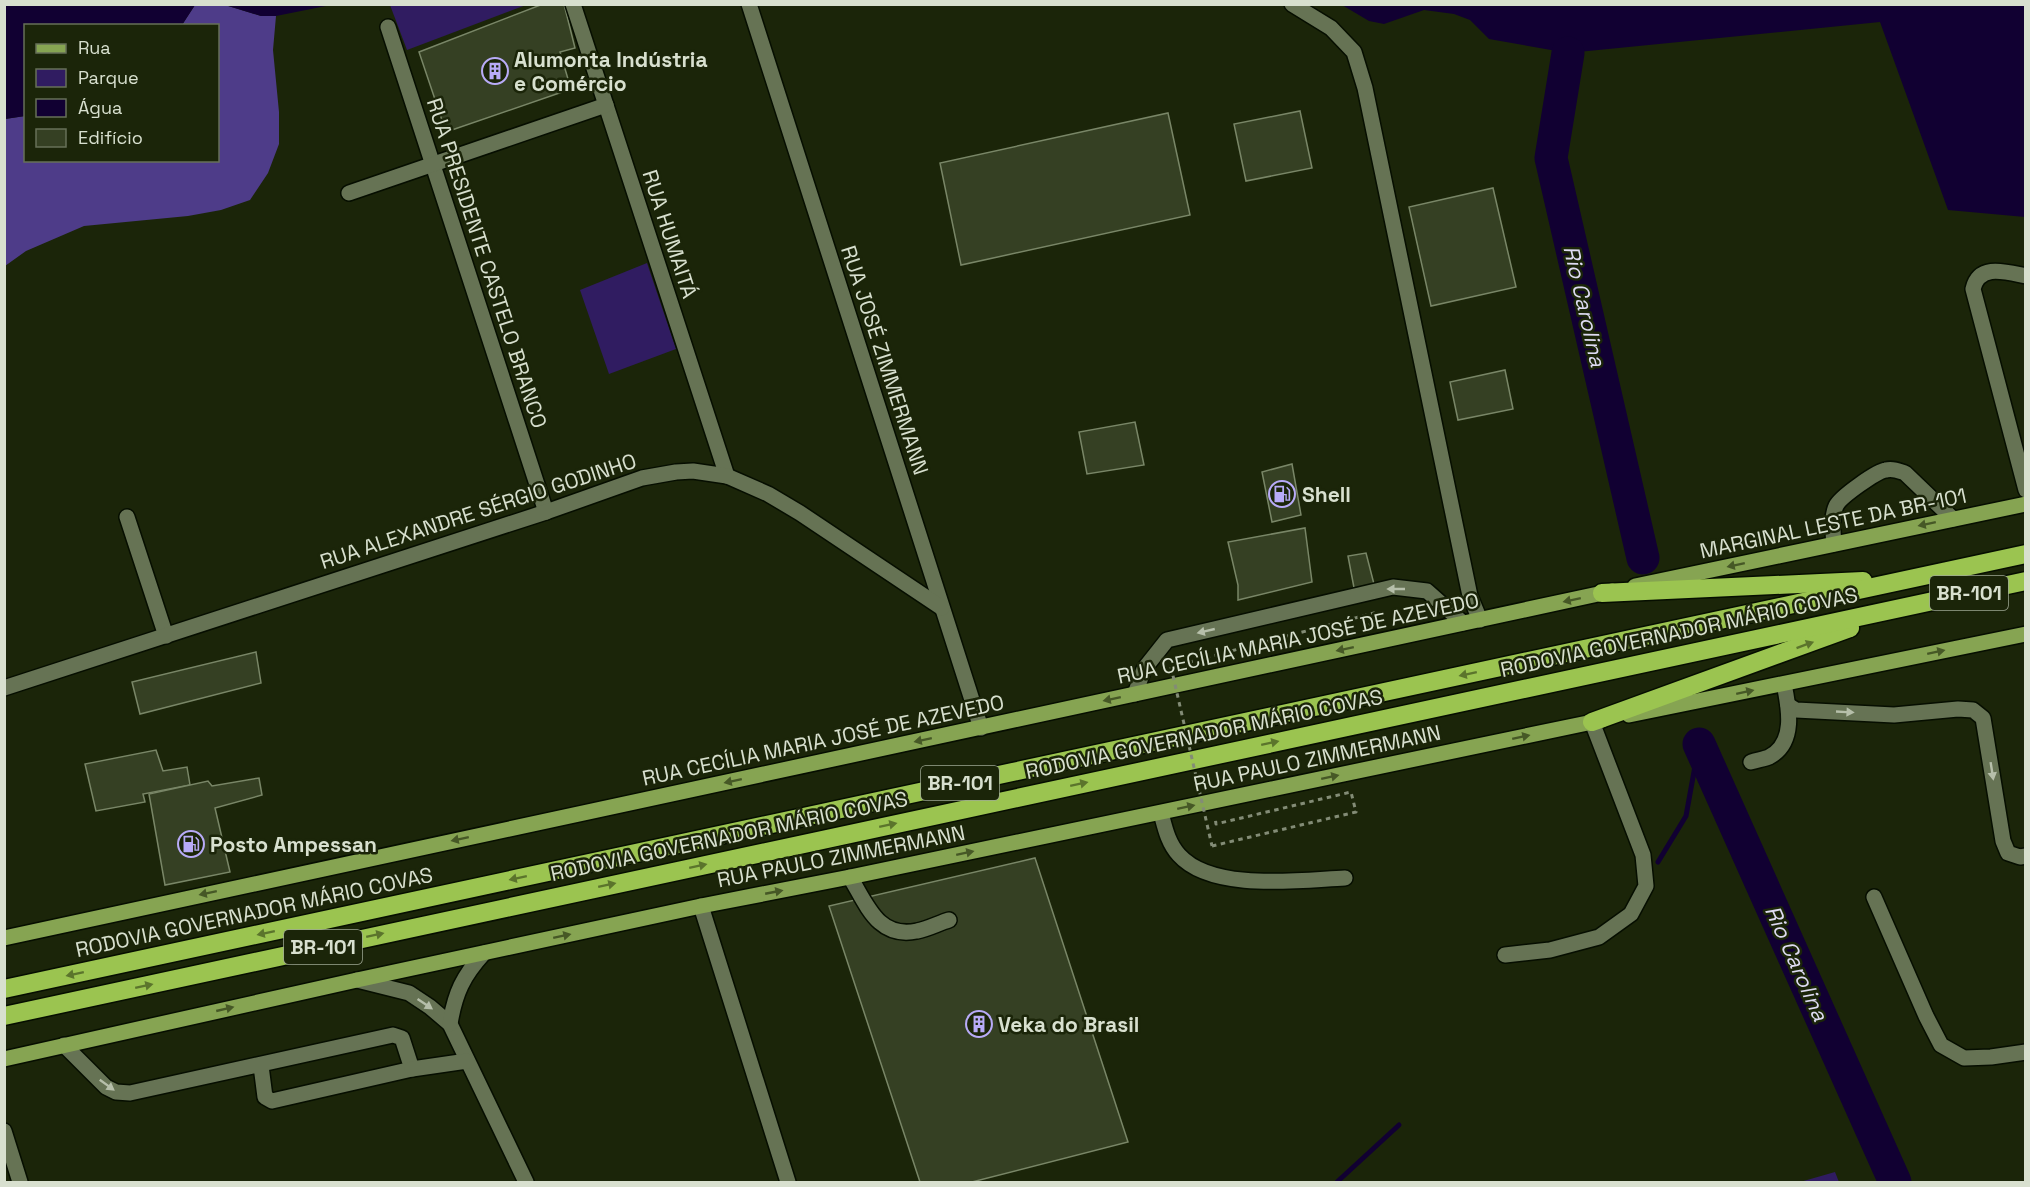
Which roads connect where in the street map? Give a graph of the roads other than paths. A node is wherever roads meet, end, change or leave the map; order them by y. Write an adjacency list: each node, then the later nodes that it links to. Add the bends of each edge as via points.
1 (573, 4): 5 (street, RUA HUMAITÁ)
2 (749, 4): 22 (street, RUA JOSÉ ZIMMERMANN)
3 (1292, 4): 23 (street, via 1331,28 1354,52 1365,88 1470,596)
4 (388, 27): 6 (street, RUA PRESIDENTE CASTELO BRANCO)
5 (606, 105): 6 (street); 9 (street, RUA HUMAITÁ)
6 (432, 164): 7 (street); 12 (street, RUA PRESIDENTE CASTELO BRANCO)
7 (349, 193)
8 (2025, 276): 10 (street, via 1984,273 1975,279 1973,289)
9 (727, 476): 12 (street, RUA ALEXANDRE SÉRGIO GODINHO, via 693,471 657,475); 22 (street, RUA ALEXANDRE SÉRGIO GODINHO, via 783,503)
10 (2025, 490)
11 (2025, 504): 14 (main road, MARGINAL LESTE DA BR-101)
12 (546, 512): 26 (street, RUA ALEXANDRE SÉRGIO GODINHO)
13 (127, 517): 26 (street)
14 (1953, 519): 15 (main road, MARGINAL LESTE DA BR-101, one-way to 15); 15 (street, via 1905,473 1885,470 1846,494 1836,506)
15 (1834, 544): 19 (main road, MARGINAL LESTE DA BR-101, one-way to 19)
16 (2025, 554): 17 (highway, RODOVIA GOVERNADOR MÁRIO COVAS / BR-101)
17 (1915, 578): 20 (highway); 45 (highway, RODOVIA GOVERNADOR MÁRIO COVAS / BR-101, one-way to 45)
18 (2025, 581): 21 (highway, RODOVIA GOVERNADOR MÁRIO COVAS / BR-101)
19 (1650, 583): 20 (main road, RUA CECÍLIA MARIA JOSÉ DE AZEVEDO)
20 (1602, 593): 23 (main road, RUA CECÍLIA MARIA JOSÉ DE AZEVEDO, one-way to 23)
21 (1914, 605): 31 (highway, one-way to 21); 46 (highway, RODOVIA GOVERNADOR MÁRIO COVAS / BR-101, one-way to 21)
22 (942, 608): 32 (street, RUA JOSÉ ZIMMERMANN)
23 (1480, 620): 24 (main road, RUA CECÍLIA MARIA JOSÉ DE AZEVEDO)
24 (1463, 623): 29 (main road, RUA CECÍLIA MARIA JOSÉ DE AZEVEDO, one-way to 29); 29 (street, one-way to 29, via 1427,591 1393,587 1167,640 1144,669)
25 (2025, 634): 27 (main road, RUA PAULO ZIMMERMANN, one-way to 25)
26 (166, 636): 28 (street, RUA ALEXANDRE SÉRGIO GODINHO)
27 (1784, 684): 30 (street); 31 (main road, RUA PAULO ZIMMERMANN, one-way to 27)
28 (4, 688)
29 (1135, 694): 32 (main road, RUA CECÍLIA MARIA JOSÉ DE AZEVEDO, one-way to 32)
30 (1788, 705): 33 (street, via 1787,736 1780,749); 35 (street, one-way to 35, via 1796,710 1894,715 1973,710 1983,718 2003,842 2008,853)
31 (1592, 722): 34 (main road, RUA PAULO ZIMMERMANN, one-way to 31); 43 (street, via 1643,855 1646,886 1631,914 1599,937 1550,950)
32 (981, 728): 41 (main road, RUA CECÍLIA MARIA JOSÉ DE AZEVEDO, one-way to 41)
33 (1751, 762)
34 (1161, 813): 36 (main road, RUA PAULO ZIMMERMANN, one-way to 34); 37 (street, via 1169,840 1179,855 1214,876 1253,881)
35 (2025, 856)
36 (850, 877): 39 (main road, RUA PAULO ZIMMERMANN, one-way to 36); 40 (street, via 870,911 882,926 894,932 917,931)
37 (1345, 878)
38 (1874, 897): 49 (street, via 1941,1045 1964,1058)
39 (701, 906): 42 (main road, RUA PAULO ZIMMERMANN, one-way to 39); 57 (street)
40 (949, 920)
41 (4, 938)
42 (484, 953): 44 (main road, RUA PAULO ZIMMERMANN); 47 (street, via 460,985)
43 (1505, 955)
44 (357, 980): 47 (street, one-way to 47, via 409,993); 48 (main road, RUA PAULO ZIMMERMANN, one-way to 44)
45 (4, 989)
46 (4, 1016)
47 (450, 1024): 51 (street)
48 (64, 1045): 50 (main road, RUA PAULO ZIMMERMANN); 52 (street, one-way to 52, via 116,1092 146,1091)
49 (2025, 1052)
50 (4, 1059)
51 (467, 1061): 53 (street); 56 (street)
52 (261, 1066): 53 (street, via 393,1035 402,1038); 53 (street, via 265,1097 272,1101)
53 (412, 1069)
54 (4, 1131): 55 (street)
55 (20, 1182)
56 (526, 1182)
57 (788, 1182)

